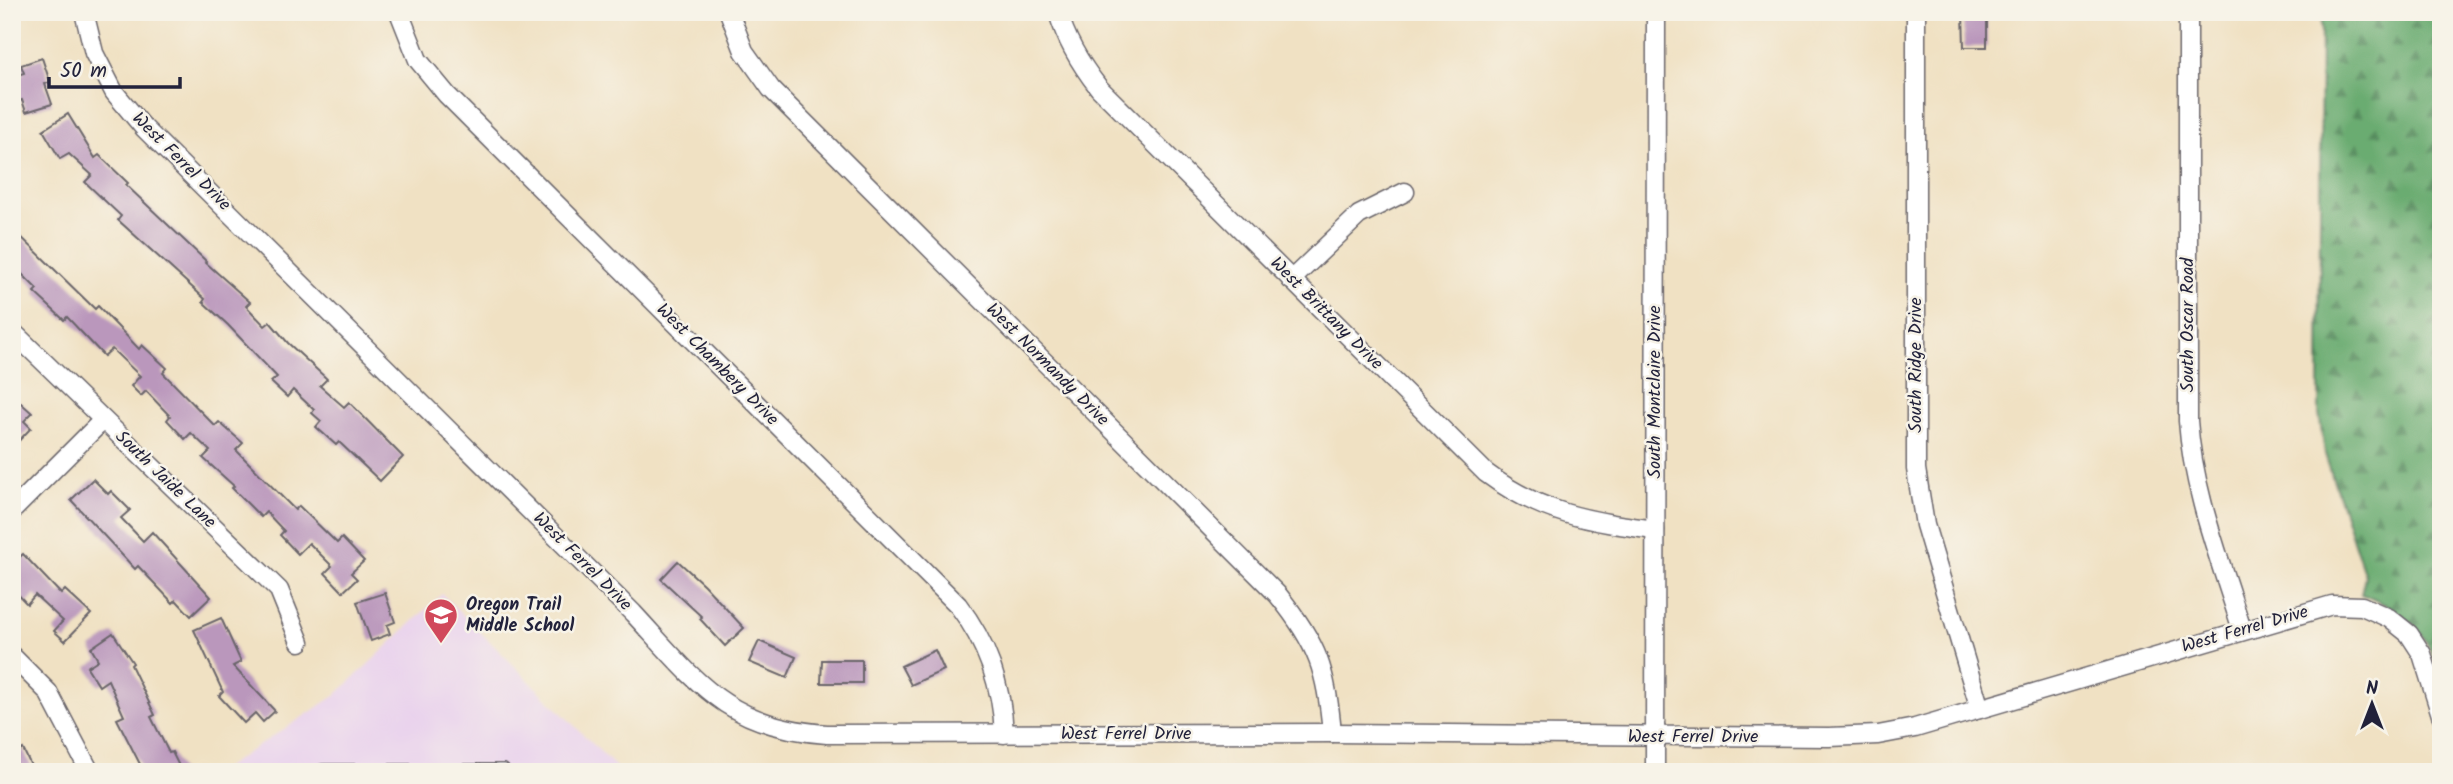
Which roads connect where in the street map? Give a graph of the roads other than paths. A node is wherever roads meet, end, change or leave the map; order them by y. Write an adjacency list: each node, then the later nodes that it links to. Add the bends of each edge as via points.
1 (84, 12): 20 (street, West Ferrel Drive, via 94,53 114,92 144,128 714,697 768,725 797,732)
2 (398, 12): 20 (street, West Chambery Drive, via 418,60 447,95 958,605 978,634 996,676)
3 (729, 12): 19 (street, West Normandy Drive, via 744,51 771,89 1278,595 1307,634 1323,668)
4 (1058, 12): 9 (street, West Brittany Drive, via 1071,47 1099,88)
5 (1656, 12): 13 (street, South Montclaire Drive)
6 (1916, 12): 17 (street, South Ridge Drive, via 1916,469 1925,525)
7 (2188, 12): 14 (street, South Oscar Road, via 2190,452)
8 (1405, 192): 9 (street, via 1359,215)
9 (1291, 280): 13 (street, West Brittany Drive, via 1502,485 1555,511)
10 (12, 331): 11 (street, South Jaide Lane)
11 (103, 420): 12 (street); 15 (street, South Jaide Lane, via 279,590)
12 (12, 511)
13 (1655, 530): 21 (street, South Montclaire Drive)
14 (2242, 630): 17 (street, West Ferrel Drive); 18 (street, West Ferrel Drive, via 2332,605 2362,606 2389,618 2409,634 2422,654)
15 (300, 642)
16 (12, 656): 24 (street, via 48,692)
17 (1980, 709): 21 (street, West Ferrel Drive, via 1878,735)
18 (2441, 715)
19 (1332, 733): 20 (street, West Ferrel Drive); 21 (street, West Ferrel Drive)
20 (1004, 734)
21 (1655, 737): 25 (street, South Montclaire Drive)
22 (504, 769): 23 (lane)
23 (320, 771)
24 (90, 772)
25 (1655, 772)

